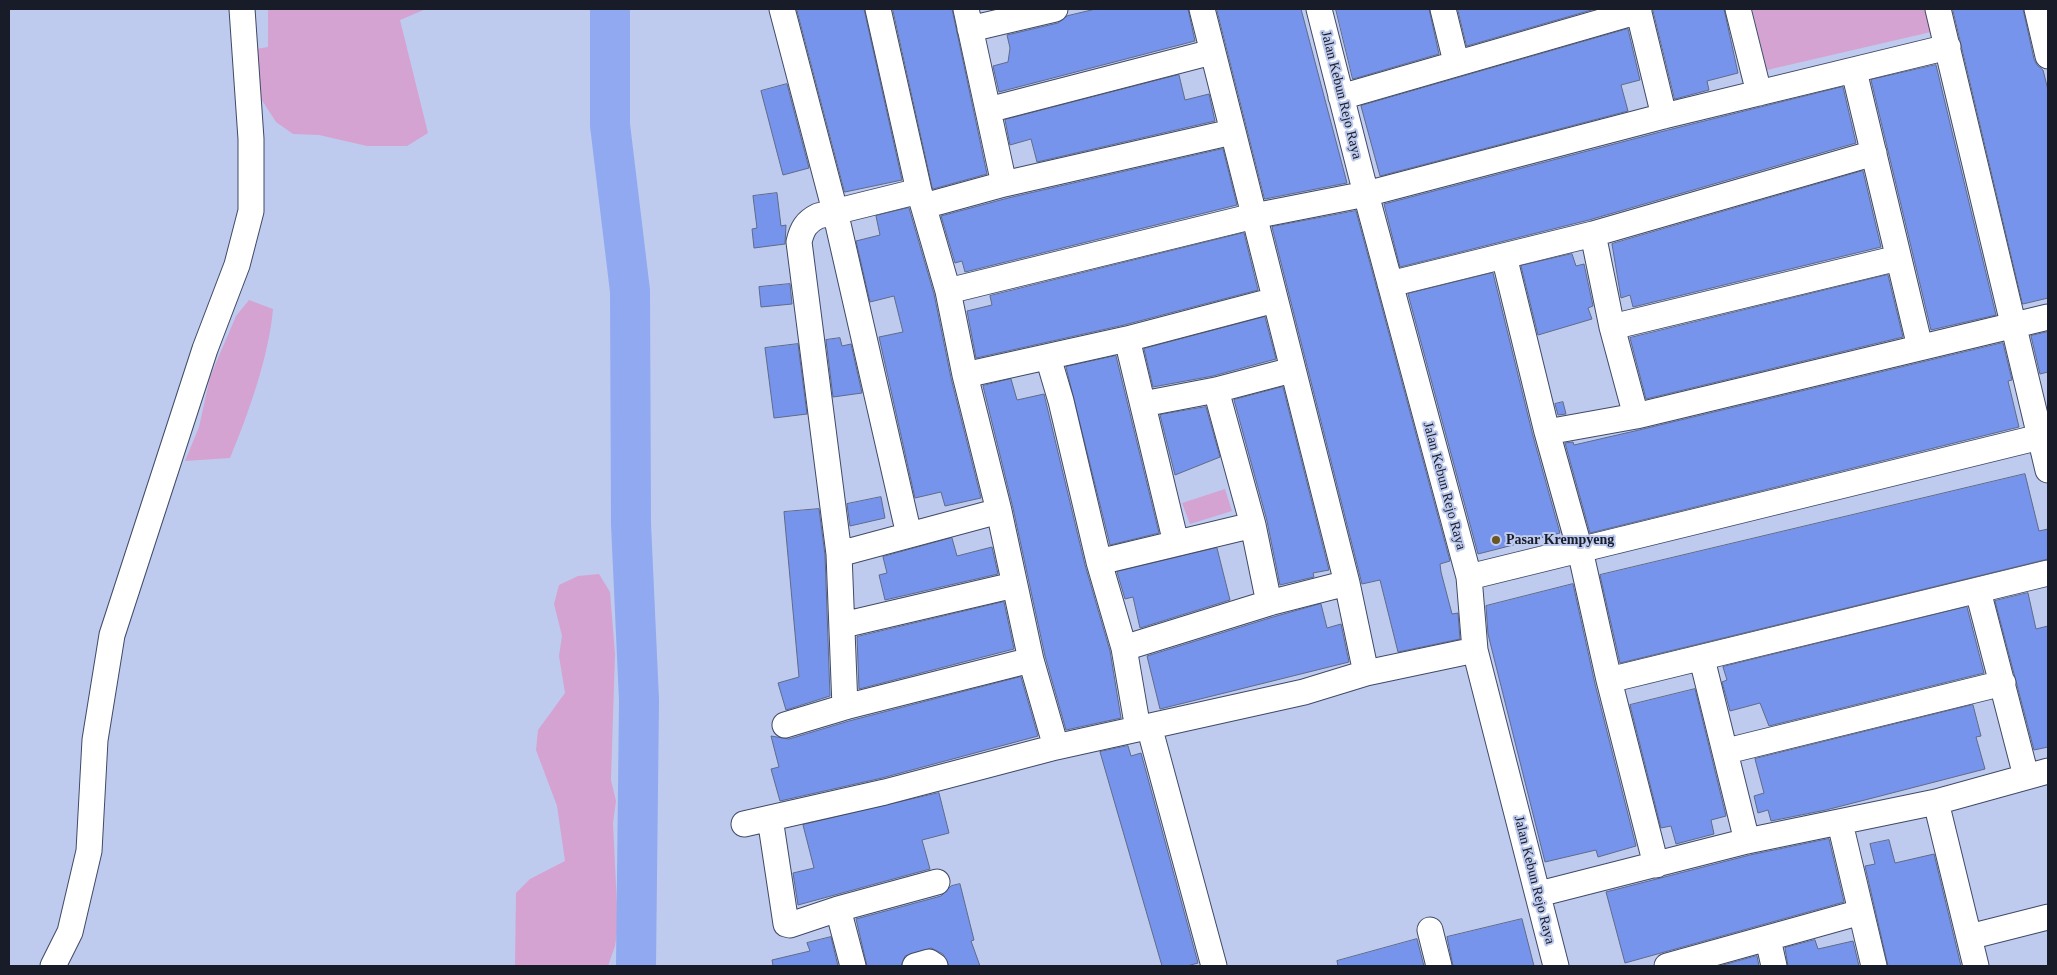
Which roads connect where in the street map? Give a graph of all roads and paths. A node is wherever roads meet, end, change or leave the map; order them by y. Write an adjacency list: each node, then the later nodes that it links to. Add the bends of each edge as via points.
1 (242, 9): 91 (street, via 251,139 251,211 237,265 205,349 112,635 94,740 89,851 70,932)
2 (782, 9): 27 (street)
3 (878, 9): 26 (street)
4 (1055, 9): 12 (street)
5 (1202, 9): 14 (street)
6 (1319, 9): 19 (street, Jalan Kebun Rejo Raya)
7 (1443, 9): 16 (street)
8 (1738, 9): 18 (street)
9 (1938, 9): 13 (street)
10 (2037, 9): 15 (street)
11 (1639, 10): 16 (street); 21 (street)
12 (968, 19): 20 (street)
13 (1948, 47): 17 (street); 36 (street)
14 (1212, 52): 20 (street); 22 (street)
15 (2048, 56)
16 (1456, 62): 19 (street)
17 (1854, 71): 18 (street); 23 (street)
18 (1759, 93): 21 (street)
19 (1341, 97): 25 (street, Jalan Kebun Rejo Raya)
20 (988, 110): 24 (street)
21 (1664, 116): 25 (street)
22 (1232, 132): 24 (street); 28 (street)
23 (1874, 153): 29 (street); 31 (street)
24 (1004, 184): 26 (street)
25 (1366, 194): 28 (street); 32 (street, Jalan Kebun Rejo Raya)
26 (922, 198): 27 (street); 33 (street)
27 (835, 211): 51 (street); 54 (street, via 808,221 799,242)
28 (1254, 216): 33 (street); 34 (street)
29 (1593, 234): 30 (street); 37 (street)
30 (1504, 256): 32 (street); 46 (street)
31 (1898, 258): 37 (street); 39 (street)
32 (1390, 284): 57 (street, Jalan Kebun Rejo Raya)
33 (948, 291): 42 (street)
34 (1275, 300): 38 (street); 41 (street)
35 (2048, 317): 36 (street)
36 (2014, 326): 39 (street); 47 (street)
37 (1612, 327): 45 (street)
38 (1127, 339): 40 (street); 44 (street)
39 (1920, 347): 45 (street)
40 (1048, 357): 42 (street); 55 (street)
41 (1292, 370): 43 (street); 58 (street)
42 (965, 375): 49 (street)
43 (1216, 390): 44 (street); 50 (street)
44 (1143, 404): 52 (street)
45 (1636, 416): 46 (street)
46 (1547, 432): 53 (street)
47 (2044, 436): 48 (street); 53 (street)
48 (2048, 470)
49 (999, 511): 51 (street); 59 (street)
50 (1253, 525): 52 (street); 61 (street)
51 (909, 535): 54 (street)
52 (1176, 543): 55 (street)
53 (1580, 550): 57 (street); 68 (street)
54 (839, 554): 62 (street)
55 (1099, 562): 63 (street)
56 (2048, 573): 60 (street)
57 (1469, 577): 64 (street, Jalan Kebun Rejo Raya)
58 (1347, 583): 61 (street); 67 (street)
59 (1014, 585): 62 (street); 66 (street)
60 (1978, 591): 65 (street); 69 (street)
61 (1269, 602): 63 (street)
62 (843, 625): 70 (street)
63 (1124, 648): 72 (street)
64 (1475, 650): 67 (street); 83 (street, Jalan Kebun Rejo Raya)
65 (1702, 659): 68 (street); 74 (street)
66 (1031, 660): 70 (street); 73 (street)
67 (1366, 673): 72 (street, via 1304,692)
68 (1609, 680): 81 (street)
69 (2003, 683): 74 (street); 75 (street)
70 (845, 707): 71 (street)
71 (785, 725)
72 (1144, 727): 73 (street); 95 (street)
73 (1056, 746): 77 (street, via 885,792)
74 (1726, 752): 80 (street)
75 (2037, 773): 76 (street)
76 (1936, 802): 78 (street); 88 (street)
77 (770, 818): 79 (street); 84 (street, via 786,924)
78 (1840, 823): 80 (street); 85 (street)
79 (744, 824)
80 (1747, 841): 81 (street)
81 (1656, 865): 83 (street)
82 (938, 882): 84 (street)
83 (1539, 894): 97 (street, Jalan Kebun Rejo Raya)
84 (838, 909): 92 (street)
85 (1862, 912): 89 (street); 99 (street)
86 (2048, 917): 88 (street)
87 (1430, 930): 96 (street)
88 (1969, 938): 100 (street)
89 (1768, 940): 90 (street); 98 (street)
90 (1675, 965)
91 (53, 966)
92 (853, 966)
93 (915, 966): 94 (street, via 929,962)
94 (934, 966)
95 (1214, 966)
96 (1439, 966)
97 (1556, 966)
98 (1774, 966)
99 (1874, 966)
100 (1976, 966)

